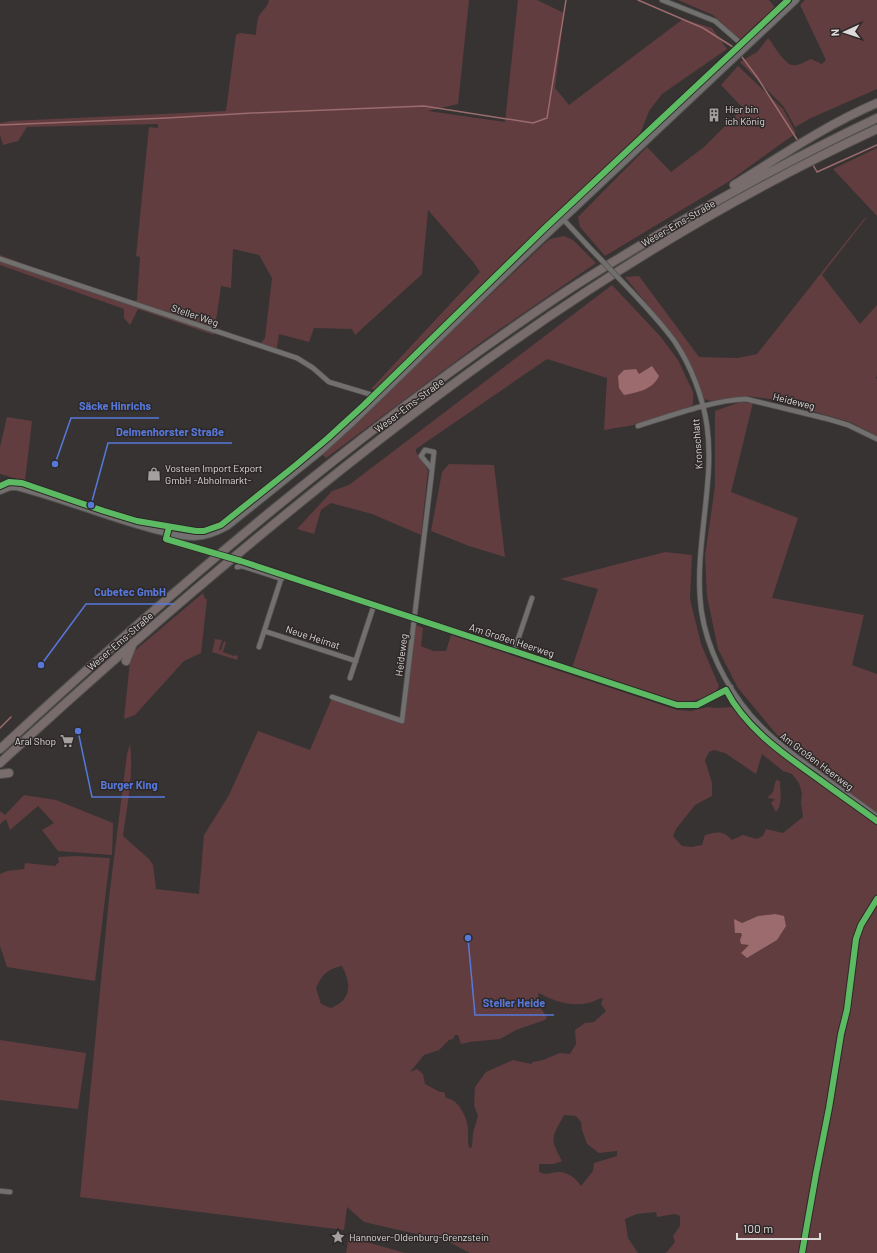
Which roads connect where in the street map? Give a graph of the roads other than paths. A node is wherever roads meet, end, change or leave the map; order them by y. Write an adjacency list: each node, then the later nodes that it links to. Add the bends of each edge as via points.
1 (662, 0): 3 (street, via 715,21)
2 (796, 0): 3 (street)
3 (745, 47): 8 (street)
4 (877, 103): 7 (highway, via 806,139 724,191)
5 (877, 118): 7 (highway, Weser-Ems-Straße, via 812,149)
6 (877, 129): 22 (highway, Weser-Ems-Straße, via 806,164 654,248 512,341 353,460 242,549)
7 (721, 198): 30 (highway, Weser-Ems-Straße, via 561,295 467,360 366,436 234,542 77,678)
8 (563, 219): 10 (street); 11 (street, Kronschlatt, bridge, via 658,320 676,343 698,389)
9 (0, 259): 10 (street, Steller Weg, via 297,358 329,382 369,394)
10 (377, 399): 15 (street, via 319,453 247,511 228,526 207,535 194,537 168,533 124,522 28,490 10,487)
11 (703, 407): 12 (street, Heideweg); 13 (street, Heideweg, via 734,399 746,399 848,425); 28 (street, Kronschlatt, via 709,454 699,575 700,597 702,615 713,652)
12 (638, 426)
13 (877, 439)
14 (432, 469): 20 (street, Heideweg)
15 (1, 489)
16 (237, 567): 17 (street, via 242,566)
17 (281, 580): 19 (street, Am Großen Heerweg, via 286,576); 21 (street)
18 (532, 598): 24 (street)
19 (374, 605): 20 (street, Am Großen Heerweg); 26 (street)
20 (414, 619): 24 (street, Am Großen Heerweg); 29 (street, Heideweg, via 402,721)
21 (264, 631): 23 (street); 26 (street, Neue Heimat)
22 (134, 642): 25 (highway); 31 (highway, Weser-Ems-Straße)
23 (259, 647)
24 (514, 652): 28 (street, Am Großen Heerweg, via 677,705 697,705)
25 (126, 661)
26 (356, 661): 27 (street)
27 (350, 678)
28 (730, 688): 34 (street, Am Großen Heerweg, via 753,718 783,747)
29 (332, 697)
30 (0, 749)
31 (0, 763)
32 (9, 773): 33 (highway)
33 (0, 774)
34 (877, 816)
35 (0, 1191): 36 (street)
36 (10, 1192)

